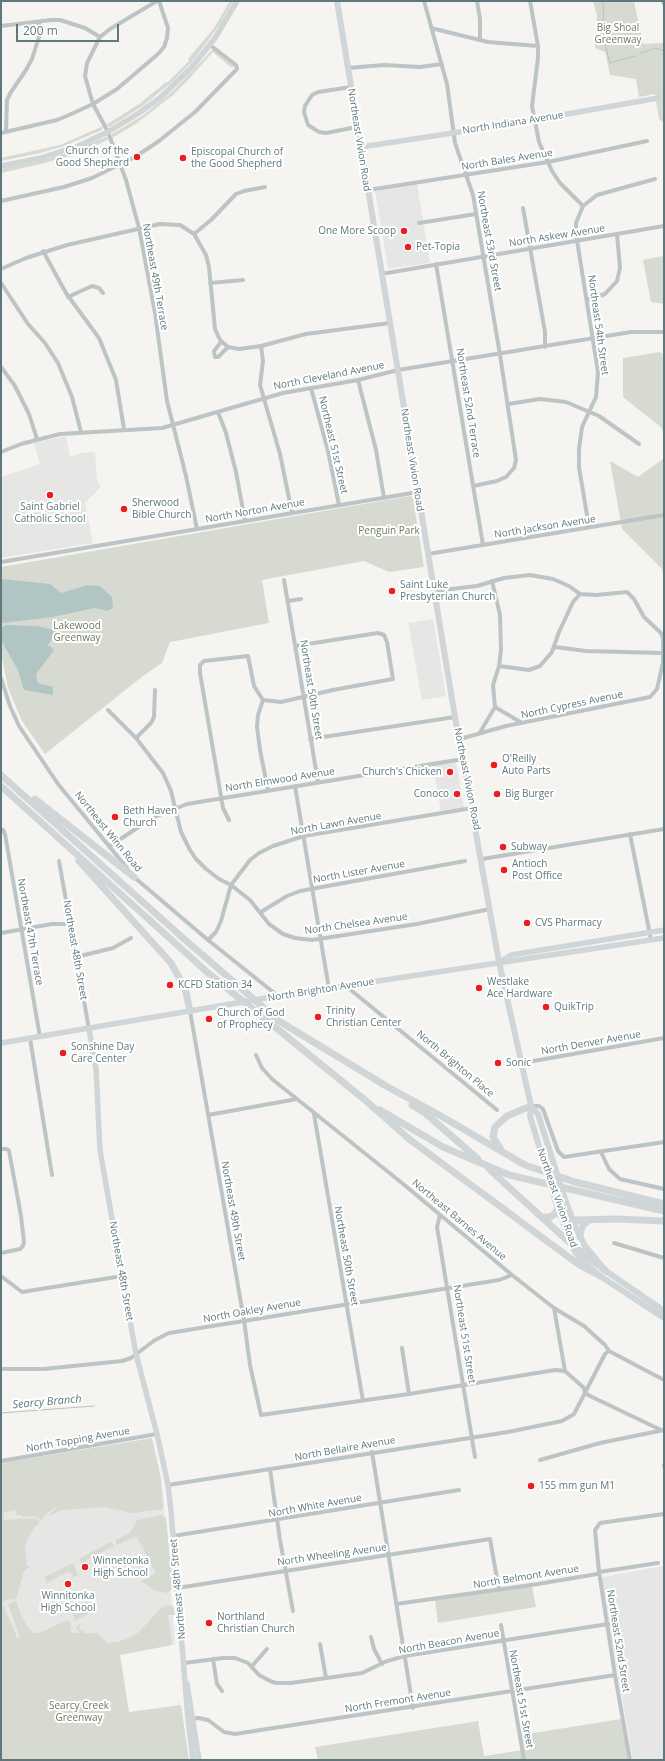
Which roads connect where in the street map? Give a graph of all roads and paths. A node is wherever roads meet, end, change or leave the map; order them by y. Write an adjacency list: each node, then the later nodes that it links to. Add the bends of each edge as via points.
1 (158, 1): 12 (street); 20 (street, via 168,28 166,42 161,51 117,89)
2 (237, 1): 14 (main road)
3 (337, 1): 17 (main road, Northeast Vivion Road)
4 (424, 1): 11 (street, Northeast 53rd Street)
5 (478, 1): 13 (street)
6 (530, 1): 15 (street)
7 (663, 1): 8 (street)
8 (664, 4)
9 (39, 22): 10 (street); 12 (street, via 69,22); 23 (street, via 39,37 32,59 7,100)
10 (1, 26)
11 (431, 28): 13 (street); 16 (street, Northeast 53rd Street)
12 (100, 37): 20 (street, Northeast 49th Terrace, via 87,63 85,76)
13 (480, 40): 15 (street)
14 (210, 45): 24 (main road, via 161,97 136,116); 30 (street, via 237,67 191,116 147,150)
15 (538, 46): 21 (street)
16 (442, 64): 17 (street, via 420,67 384,65); 26 (street, Northeast 53rd Street)
17 (348, 68): 18 (main road, Northeast Vivion Road)
18 (351, 87): 22 (main road, Northeast Vivion Road); 22 (street, via 312,95 306,103 304,112 308,125 319,132)
19 (664, 98): 21 (main road, North Indiana Avenue)
20 (93, 104): 23 (street, via 57,120); 24 (street, Northeast 49th Terrace)
21 (533, 120): 26 (main road, North Indiana Avenue); 29 (street)
22 (358, 127): 28 (main road, Northeast Vivion Road)
23 (6, 132): 25 (street)
24 (108, 132): 30 (street, Northeast 49th Terrace); 31 (main road, via 54,154)
25 (1, 133)
26 (453, 133): 28 (main road, North Indiana Avenue); 32 (street, Northeast 53rd Street)
27 (647, 142): 29 (street, North Bales Avenue)
28 (361, 147): 35 (main road, Northeast Vivion Road)
29 (548, 162): 32 (street, North Bales Avenue); 37 (street, via 560,183)
30 (120, 165): 36 (street, via 78,183); 42 (street, Northeast 49th Terrace)
31 (1, 166)
32 (465, 174): 35 (street, North Bales Avenue); 39 (street, Northeast 53rd Street, via 473,195)
33 (655, 179): 37 (street, via 601,194)
34 (265, 187): 43 (street, via 236,194)
35 (368, 190): 51 (main road, Northeast Vivion Road)
36 (1, 201)
37 (583, 206): 45 (street, Northeast 54th Street, via 576,223)
38 (523, 208): 46 (street)
39 (476, 214): 40 (street); 48 (street, Northeast 53rd Street)
40 (419, 223)
41 (664, 226): 44 (street, North Askew Avenue)
42 (139, 228): 43 (street, via 165,224 180,225); 47 (street); 75 (street, Northeast 49th Terrace)
43 (194, 234): 54 (street, via 204,251)
44 (617, 234): 45 (street, North Askew Avenue); 57 (street, via 620,268 617,281 606,294)
45 (577, 241): 46 (street, North Askew Avenue); 57 (street, Northeast 54th Street)
46 (530, 249): 48 (street, North Askew Avenue); 64 (street, via 545,332)
47 (43, 252): 50 (street); 56 (street)
48 (483, 256): 49 (street, North Askew Avenue); 65 (street, Northeast 53rd Street)
49 (436, 264): 51 (street, North Askew Avenue); 66 (street, Northeast 52nd Terrace)
50 (1, 269)
51 (381, 274): 58 (main road, Northeast Vivion Road)
52 (243, 280): 54 (street)
53 (1, 283): 77 (street, via 58,363 72,397)
54 (210, 283): 61 (street, via 215,329)
55 (103, 293): 56 (street, via 99,288 92,286)
56 (68, 297): 76 (street, via 98,338 116,380)
57 (587, 300): 60 (street, Northeast 54th Street)
58 (390, 323): 63 (street, via 306,334); 68 (main road, Northeast Vivion Road)
59 (664, 332): 60 (street, North Cleveland Avenue, via 631,332)
60 (594, 339): 64 (street, North Cleveland Avenue); 73 (street, Northeast 54th Street, via 598,383)
61 (221, 342): 62 (street); 62 (street, via 214,351 215,357)
62 (228, 346): 63 (street, via 240,349)
63 (261, 346): 71 (street, via 263,360 259,379)
64 (545, 347): 65 (street, North Cleveland Avenue)
65 (500, 355): 66 (street, North Cleveland Avenue); 72 (street, Northeast 53rd Street)
66 (453, 362): 68 (street, North Cleveland Avenue); 81 (street, Northeast 52nd Terrace)
67 (1, 367): 78 (street, via 15,386 29,414)
68 (398, 370): 69 (street, North Cleveland Avenue); 82 (main road, Northeast Vivion Road)
69 (358, 380): 70 (street, North Cleveland Avenue); 83 (street, via 376,450)
70 (311, 388): 71 (street, North Cleveland Avenue); 84 (street, Northeast 51st Street, via 328,451)
71 (263, 398): 74 (street, North Cleveland Avenue); 85 (street, via 280,454)
72 (508, 404): 73 (street, via 549,400 566,402); 81 (street, Northeast 53rd Street, via 515,465 510,474 502,480)
73 (590, 411): 79 (street, via 612,423); 88 (street, Northeast 54th Street, via 582,427 578,449)
74 (218, 412): 75 (street, North Cleveland Avenue); 87 (street, via 236,472)
75 (173, 425): 76 (street, North Cleveland Avenue, via 162,428); 89 (street, Northeast 49th Terrace)
76 (124, 429): 77 (street, North Cleveland Avenue)
77 (81, 432): 78 (street, North Cleveland Avenue)
78 (37, 439): 80 (street, North Cleveland Avenue)
79 (639, 444)
80 (1, 452)
81 (473, 486): 90 (street, Northeast 52nd Terrace)
82 (418, 492): 83 (street, North Norton Avenue); 91 (main road, Northeast Vivion Road)
83 (384, 498): 84 (street, North Norton Avenue)
84 (338, 505): 85 (street, North Norton Avenue)
85 (292, 513): 87 (street, North Norton Avenue)
86 (664, 515): 88 (street, North Jackson Avenue)
87 (245, 521): 89 (street, North Norton Avenue)
88 (588, 527): 90 (street, North Jackson Avenue)
89 (197, 529): 92 (street, North Norton Avenue)
90 (483, 545): 91 (street, North Jackson Avenue)
91 (428, 554): 95 (main road, Northeast Vivion Road)
92 (1, 562)
93 (284, 580): 98 (street, Northeast 50th Street)
94 (492, 581): 95 (street, via 477,586); 96 (street, via 516,576 539,576 561,582); 105 (street, via 500,615)
95 (434, 591): 112 (main road, Northeast Vivion Road)
96 (580, 594): 100 (street, via 573,602); 101 (street, North Cypress Avenue, via 627,592 634,598 644,617 662,635)
97 (301, 599): 98 (street)
98 (288, 601): 99 (street, Northeast 50th Street)
99 (296, 646): 108 (street, Northeast 50th Street); 108 (street, via 378,633 384,635 395,681 333,690)
100 (555, 647): 101 (street, via 593,652); 105 (street, via 535,669 518,670)
101 (662, 653): 103 (street, North Cypress Avenue)
102 (195, 661): 104 (street)
103 (663, 663): 113 (street, North Cypress Avenue, via 657,689 650,697)
104 (200, 665): 109 (street, via 204,661 248,656 254,686); 124 (street)
105 (499, 666): 110 (street, via 493,685)
106 (1, 678): 133 (street, Northeast Winn Road, via 19,726 58,784)
107 (155, 690): 115 (street, via 154,717)
108 (304, 698): 109 (street, via 276,702); 116 (street, Northeast 50th Street)
109 (263, 700): 123 (street, via 257,727)
110 (495, 707): 113 (street); 114 (street)
111 (108, 710): 115 (street, North Chelsea Avenue)
112 (455, 717): 116 (street); 117 (main road, Northeast Vivion Road)
113 (522, 723): 114 (street, North Cypress Avenue)
114 (479, 734): 117 (street, North Cypress Avenue)
115 (136, 738): 125 (street, North Chelsea Avenue, via 164,773)
116 (310, 739): 120 (street, Northeast 50th Street)
117 (460, 739): 118 (main road, Northeast Vivion Road)
118 (463, 758): 120 (street, North Elmwood Avenue); 126 (main road, Northeast Vivion Road)
119 (3, 776): 137 (highway, via 18,785); 165 (highway, via 183,938 279,1020)
120 (318, 782): 122 (street, North Elmwood Avenue)
121 (1, 786): 132 (highway)
122 (295, 786): 123 (street, North Elmwood Avenue); 131 (street)
123 (268, 790): 124 (street, North Elmwood Avenue)
124 (221, 798): 125 (street, North Elmwood Avenue); 127 (street, via 222,808)
125 (176, 808): 133 (street, North Elmwood Avenue, via 152,818); 138 (street, North Chelsea Avenue, via 190,850 206,869)
126 (472, 808): 131 (street, North Lawn Avenue); 134 (main road, Northeast Vivion Road)
127 (229, 820)
128 (664, 829): 130 (street)
129 (2, 830): 143 (street, Northeast 47th Terrace)
130 (630, 834): 134 (street); 146 (street)
131 (304, 836): 138 (street, North Lawn Avenue, via 259,853 250,860); 139 (street)
132 (58, 837): 157 (highway, via 171,963 185,988); 167 (highway, via 207,972)
133 (110, 846): 137 (street, Northeast Winn Road)
134 (482, 859): 140 (main road, Northeast Vivion Road)
135 (59, 861): 142 (street, Northeast 48th Street)
136 (465, 861): 139 (street, North Lister Avenue)
137 (134, 877): 150 (street, Northeast Winn Road)
138 (232, 885): 141 (street, North Chelsea Avenue); 150 (street, North Lawn Avenue, via 221,921 216,932)
139 (312, 888): 141 (street, North Lister Avenue, via 291,894); 148 (street)
140 (490, 909): 148 (street, North Chelsea Avenue, via 418,924); 153 (main road, Northeast Vivion Road)
141 (260, 912): 148 (street, North Chelsea Avenue, via 269,924 283,934 301,939)
142 (70, 924): 143 (street); 152 (street, Northeast 48th Street)
143 (22, 929): 145 (street); 159 (street, Northeast 47th Terrace)
144 (664, 930): 146 (main road, North Brighton Avenue)
145 (1, 933)
146 (649, 933): 151 (street); 153 (main road, North Brighton Avenue, via 511,955)
147 (130, 938): 152 (street, via 113,948)
148 (320, 938): 155 (street)
149 (664, 938): 151 (main road, North Brighton Avenue)
150 (208, 940): 156 (street, Northeast Winn Road)
151 (651, 940): 153 (main road, North Brighton Avenue, via 513,962)
152 (76, 956): 158 (street, Northeast 48th Street)
153 (499, 962): 154 (main road, North Brighton Avenue); 164 (main road, Northeast Vivion Road)
154 (346, 986): 155 (main road, North Brighton Avenue); 169 (street, North Brighton Place)
155 (329, 989): 156 (main road, North Brighton Avenue)
156 (278, 996): 157 (main road, North Brighton Avenue)
157 (190, 1011): 158 (main road, North Brighton Avenue); 171 (street, Northeast 49th Street)
158 (89, 1029): 159 (main road, North Brighton Avenue); 193 (main road, Northeast 48th Street, via 96,1069 100,1150)
159 (40, 1037): 160 (main road, North Brighton Avenue)
160 (30, 1038): 162 (main road, North Brighton Avenue); 176 (street)
161 (664, 1038): 164 (street, North Denver Avenue)
162 (1, 1043)
163 (256, 1055): 166 (street, Northeast Barnes Avenue, via 262,1068 272,1079)
164 (522, 1063): 168 (main road, Northeast Vivion Road)
165 (386, 1086): 175 (highway); 182 (highway, via 425,1113)
166 (297, 1098): 170 (street, Northeast Barnes Avenue); 171 (street)
167 (365, 1100): 180 (highway, via 443,1147 509,1175); 191 (highway, via 419,1147 578,1264)
168 (531, 1106): 174 (street, via 540,1106 543,1109 562,1156); 175 (highway, via 507,1116 495,1127 494,1140); 178 (main road, Northeast Vivion Road, via 530,1116); 183 (main road, Northeast Vivion Road, via 538,1114)
169 (497, 1110)
170 (314, 1113): 181 (street, Northeast Barnes Avenue); 196 (street, Northeast 50th Street)
171 (208, 1115): 200 (street, Northeast 49th Street)
172 (664, 1142): 174 (street)
173 (1, 1149): 189 (street, via 7,1149 21,1216 23,1246)
174 (602, 1152): 177 (street, via 609,1169 620,1179)
175 (506, 1154): 179 (highway, via 525,1165 575,1182)
176 (52, 1176)
177 (664, 1189)
178 (557, 1204): 182 (highway, via 555,1214); 183 (highway, via 566,1218); 188 (main road, Northeast Vivion Road)
179 (664, 1204)
180 (664, 1211)
181 (440, 1215): 194 (street, Northeast Barnes Avenue); 195 (street, Northeast 51st Street, via 437,1227)
182 (542, 1217): 188 (highway)
183 (572, 1220): 184 (highway); 186 (main road, Northeast Vivion Road)
184 (590, 1220): 185 (highway); 186 (highway, via 580,1230)
185 (664, 1221)
186 (580, 1237): 191 (main road, Northeast Vivion Road)
187 (614, 1243): 190 (street)
188 (571, 1244): 191 (highway)
189 (1, 1253)
190 (664, 1258)
191 (603, 1273): 198 (main road, Northeast Vivion Road); 199 (main road, Northeast Vivion Road)
192 (1, 1276): 193 (street, via 22,1292)
193 (122, 1276): 203 (main road, Northeast 48th Street)
194 (512, 1276): 195 (street, North Oakley Avenue); 197 (street, Northeast Barnes Avenue)
195 (448, 1288): 196 (street, North Oakley Avenue); 207 (street, Northeast 51st Street)
196 (346, 1304): 200 (street, North Oakley Avenue); 210 (street, Northeast 50th Street)
197 (554, 1308): 202 (street, Northeast Barnes Avenue, via 580,1323); 205 (street)
198 (664, 1311)
199 (664, 1318)
200 (244, 1320): 203 (street, North Oakley Avenue, via 169,1333); 210 (street, Northeast 49th Street, via 250,1365 261,1414 264,1416)
201 (402, 1348): 209 (street)
202 (609, 1351): 206 (street, Northeast Barnes Avenue); 208 (street, North Bellaire Avenue)
203 (136, 1354): 204 (street, North Oakley Avenue, via 122,1361 83,1366); 212 (main road, Northeast 48th Street)
204 (1, 1369)
205 (565, 1372): 207 (street, via 555,1370); 208 (street, via 584,1388)
206 (664, 1380)
207 (464, 1385): 209 (street); 213 (street, Northeast 51st Street)
208 (585, 1393): 211 (street); 213 (street, North Bellaire Avenue, via 570,1418)
209 (409, 1394): 210 (street)
210 (362, 1401)
211 (662, 1430): 216 (street, via 600,1442)
212 (157, 1434): 217 (street, North Topping Avenue); 219 (main road, Northeast 48th Street)
213 (472, 1436): 214 (street, North Bellaire Avenue); 215 (street, Northeast 51st Street)
214 (372, 1452): 218 (street, North Bellaire Avenue); 221 (street)
215 (475, 1457)
216 (540, 1460)
217 (1, 1461)
218 (270, 1469): 219 (street, North Bellaire Avenue); 223 (street)
219 (168, 1485): 224 (main road, Northeast 48th Street)
220 (460, 1490): 221 (street, North White Avenue)
221 (380, 1503): 223 (street, North White Avenue); 225 (street)
222 (664, 1514): 228 (street, Northeast 52nd Street, via 600,1523 595,1530)
223 (277, 1520): 224 (street, North White Avenue); 227 (street)
224 (173, 1536): 229 (main road, Northeast 48th Street)
225 (388, 1556): 227 (street, North Wheeling Avenue); 230 (street, North Wheeling Avenue, via 490,1539); 231 (street)
226 (658, 1563): 228 (street, North Belmont Avenue)
227 (286, 1570): 229 (street, North Wheeling Avenue); 232 (street)
228 (599, 1572): 230 (street, North Belmont Avenue); 233 (street, Northeast 52nd Street)
229 (177, 1588): 241 (main road, Northeast 48th Street)
230 (499, 1590): 231 (street, North Belmont Avenue)
231 (396, 1604): 239 (street)
232 (293, 1611)
233 (608, 1624): 236 (street, North Beacon Avenue); 244 (street, Northeast 52nd Street)
234 (501, 1625): 236 (street, Northeast 51st Street)
235 (371, 1636): 242 (street)
236 (504, 1640): 239 (street, North Beacon Avenue); 247 (street, Northeast 51st Street)
237 (320, 1644): 245 (street)
238 (267, 1649): 243 (street)
239 (405, 1656): 242 (street, North Beacon Avenue); 248 (street)
240 (213, 1659): 241 (street, North Beacon Avenue); 243 (street, North Beacon Avenue, via 235,1658); 246 (street, via 217,1684)
241 (184, 1663): 249 (main road, Northeast 48th Street, via 189,1690)
242 (382, 1664): 245 (street, North Beacon Avenue, via 362,1672)
243 (252, 1666): 245 (street, North Beacon Avenue, via 262,1677 276,1683)
244 (615, 1675): 247 (street, North Fremont Avenue); 253 (street, Northeast 52nd Street)
245 (326, 1678)
246 (222, 1692)
247 (512, 1692): 248 (street, North Fremont Avenue); 252 (street, Northeast 51st Street)
248 (413, 1708): 249 (street, North Fremont Avenue, via 236,1734 224,1732 208,1720)
249 (190, 1719): 250 (main road, Northeast 48th Street); 251 (main road, Northeast 48th Street)
250 (193, 1760)
251 (199, 1760)
252 (524, 1760)
253 (630, 1760)

